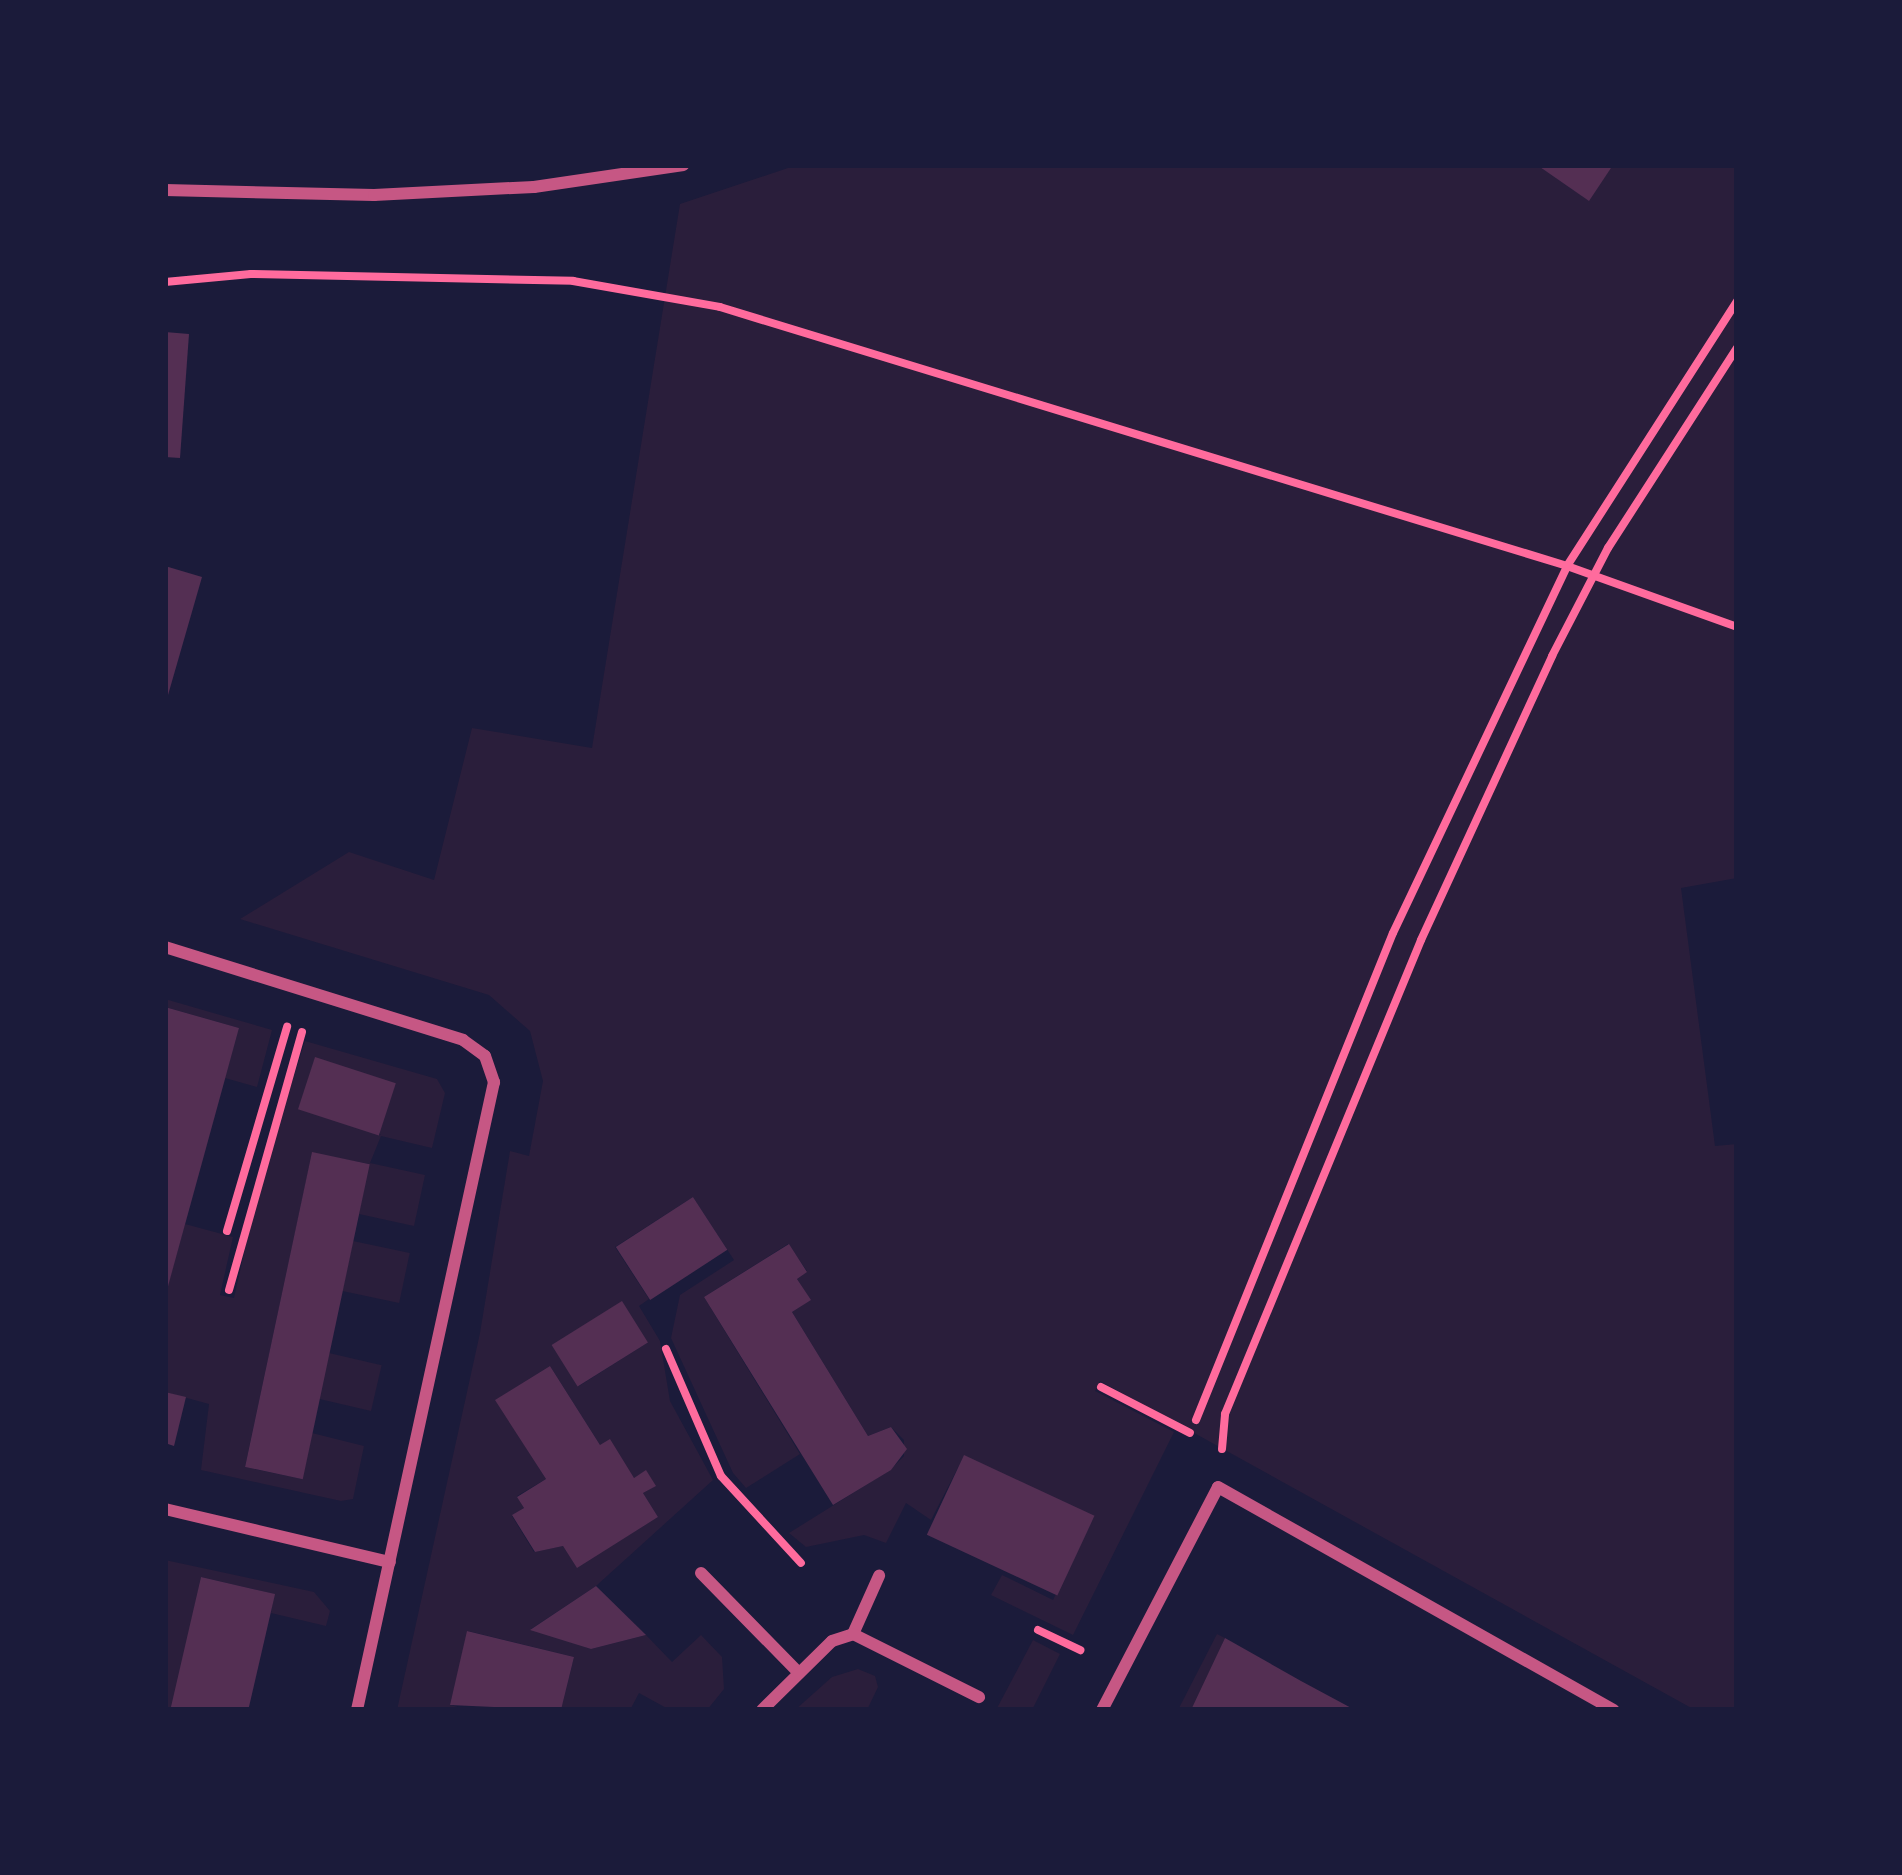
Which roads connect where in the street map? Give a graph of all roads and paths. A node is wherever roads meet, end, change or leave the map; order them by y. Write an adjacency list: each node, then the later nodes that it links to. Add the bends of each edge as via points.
1 (682, 165): 2 (street, via 534,188 374,195)
2 (165, 190)
3 (165, 282): 6 (path, via 251,274 573,281 720,307)
4 (1737, 301): 6 (path)
5 (1737, 347): 7 (path)
6 (1567, 566): 7 (path); 16 (path, via 1393,933)
7 (1592, 580): 8 (path); 18 (path, via 1421,940 1225,1414)
8 (1737, 627)
9 (165, 947): 20 (street, via 463,1040 489,1069 488,1127)
10 (289, 1020): 12 (path)
11 (304, 1025): 13 (path)
12 (227, 1231)
13 (230, 1290)
14 (666, 1349): 21 (path, via 721,1476)
15 (1102, 1387): 17 (path)
16 (1196, 1420)
17 (1190, 1433)
18 (1218, 1487): 31 (street); 32 (street)
19 (165, 1509): 20 (street)
20 (390, 1562): 29 (street)
21 (801, 1562)
22 (701, 1573): 27 (street)
23 (879, 1576): 25 (street)
24 (1038, 1630): 26 (path)
25 (853, 1634): 27 (street); 28 (street)
26 (1080, 1650)
27 (797, 1671): 30 (street)
28 (980, 1696)
29 (357, 1710)
30 (762, 1710)
31 (1102, 1710)
32 (1613, 1710)

